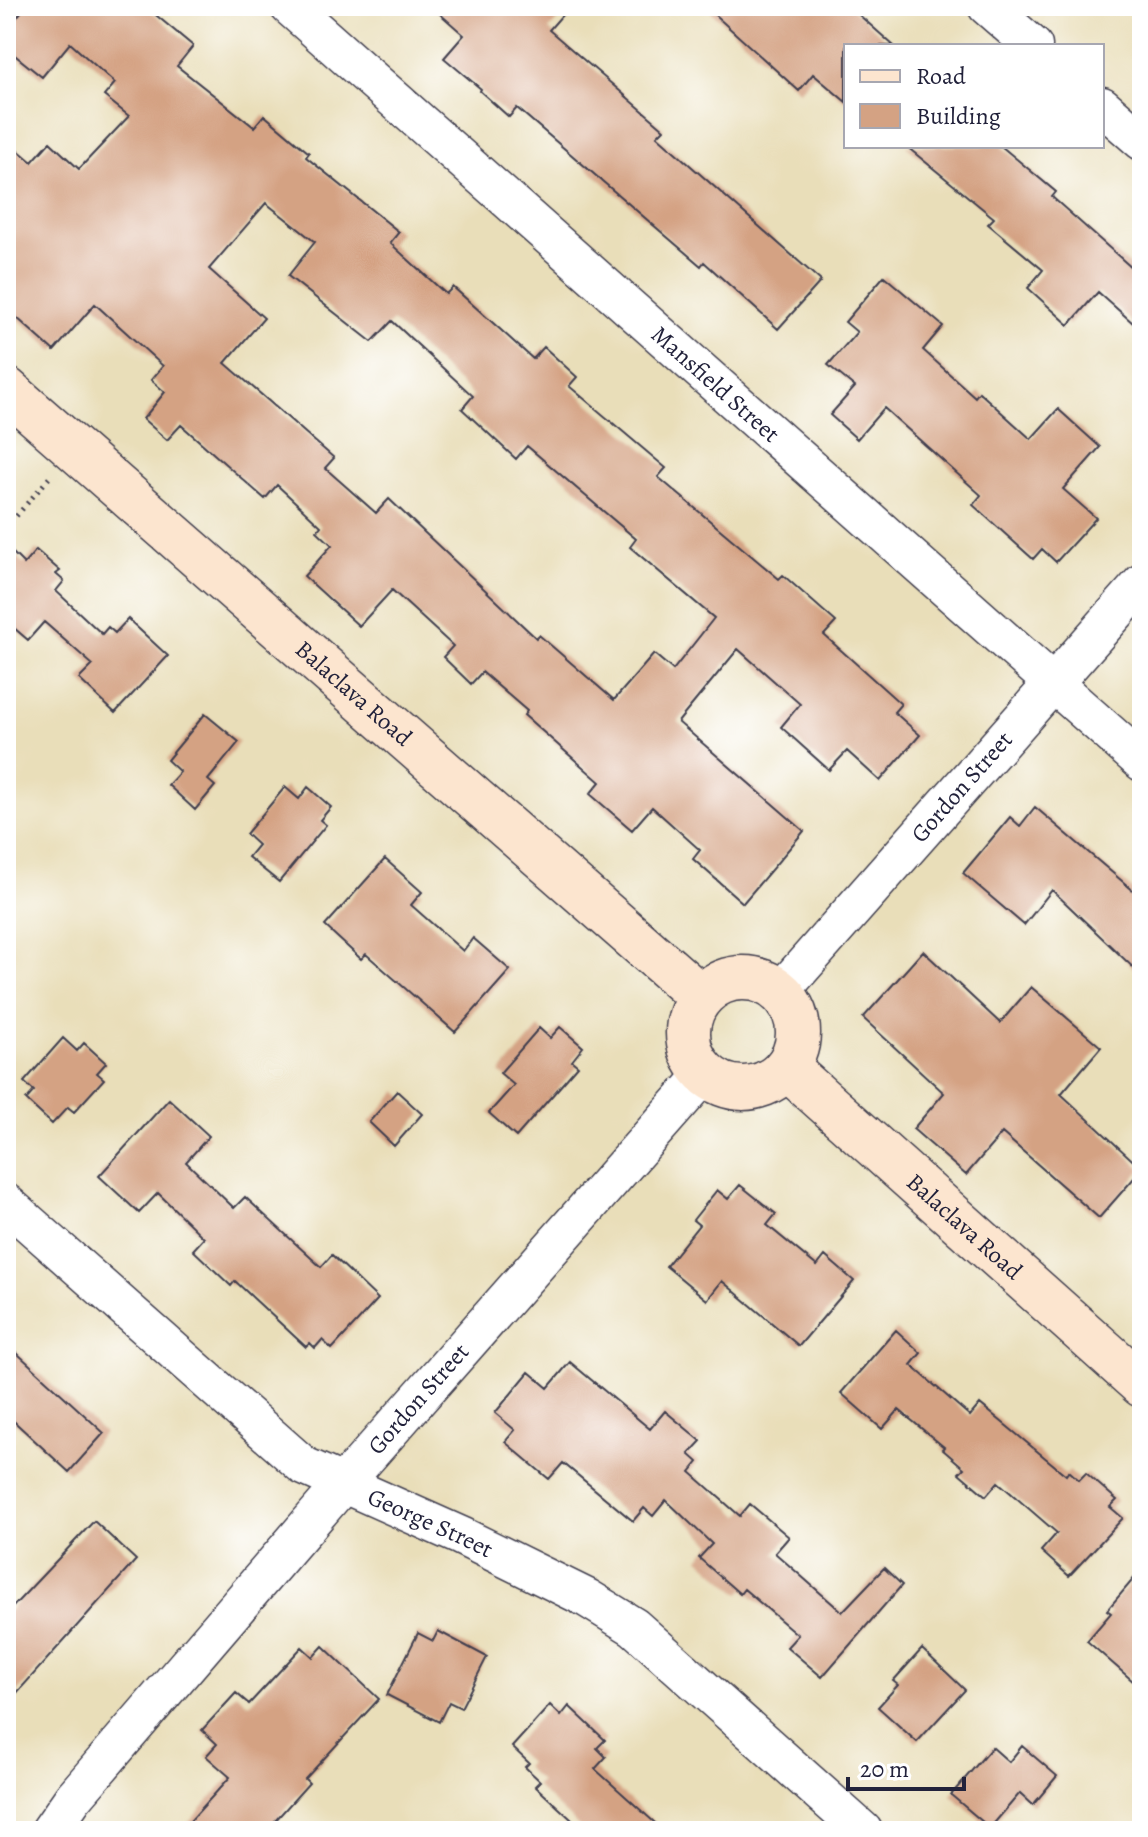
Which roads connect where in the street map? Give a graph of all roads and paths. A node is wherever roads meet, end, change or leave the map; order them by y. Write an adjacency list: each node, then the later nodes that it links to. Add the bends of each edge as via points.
1 (289, 6): 10 (street, Mansfield Street)
2 (987, 6): 3 (street)
3 (1031, 44)
4 (1104, 108): 5 (street)
5 (1142, 141)
6 (6, 389): 7 (street, Balaclava Road)
7 (74, 450): 8 (path); 13 (street, Balaclava Road)
8 (6, 528)
9 (1142, 583): 10 (street, Gordon Street)
10 (1054, 682): 11 (street, Mansfield Street); 12 (street, Gordon Street)
11 (1142, 762)
12 (780, 992): 13 (street, via 757,979 739,978 713,986); 14 (street, via 792,1007 798,1033)
13 (701, 997): 15 (street, via 690,1014 688,1041)
14 (787, 1068): 15 (street, via 773,1080 747,1089); 17 (street, Balaclava Road)
15 (705, 1074): 18 (street, Gordon Street)
16 (6, 1203): 18 (street, George Street, via 304,1466)
17 (1142, 1385)
18 (343, 1484): 19 (street, Gordon Street); 22 (street, George Street, via 461,1536 634,1627)
19 (73, 1798): 20 (street, Gordon Street); 21 (street, Gordon Street)
20 (36, 1831)
21 (50, 1831)
22 (863, 1831)

